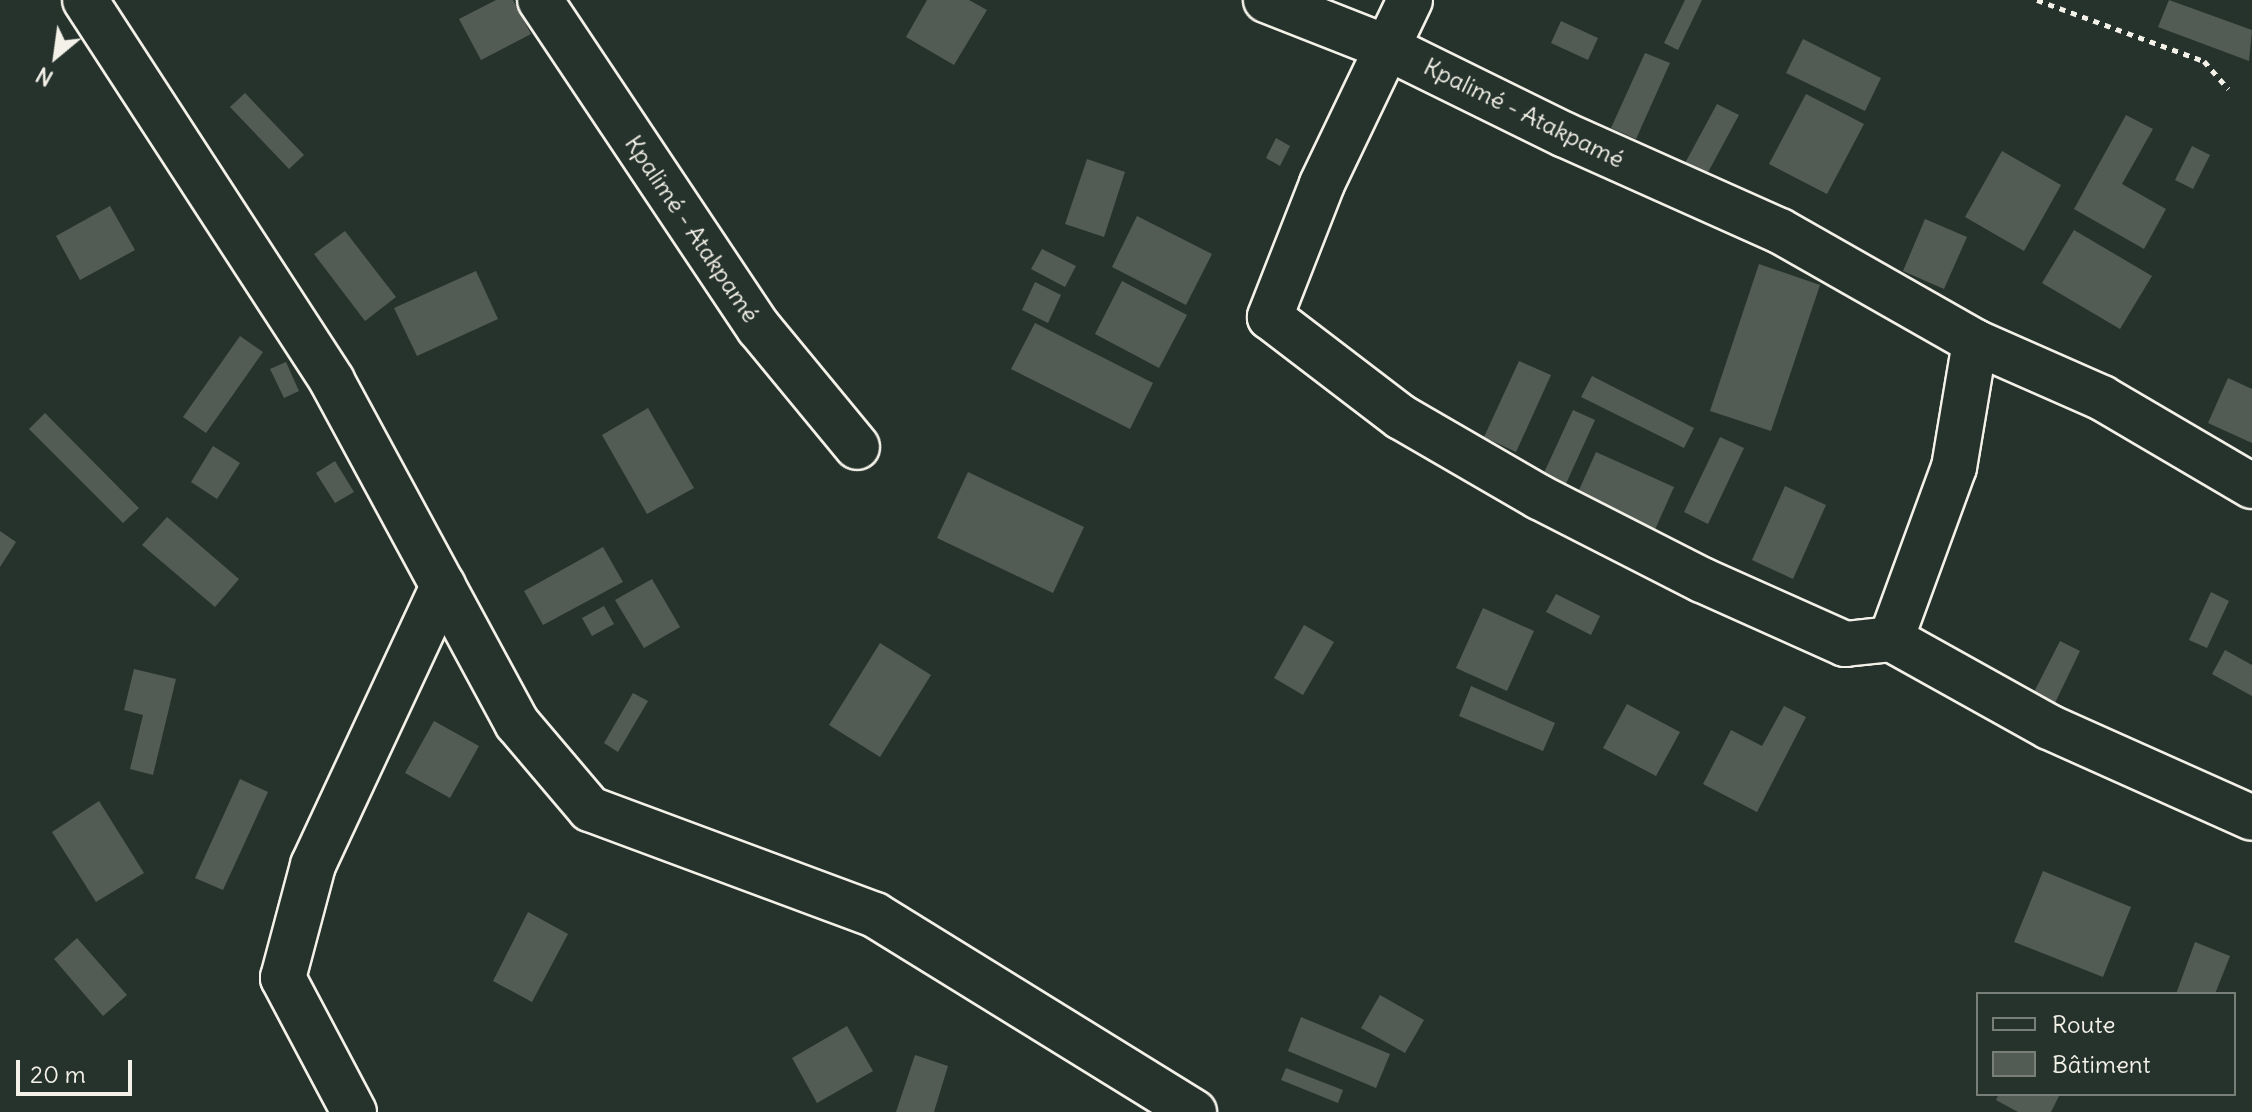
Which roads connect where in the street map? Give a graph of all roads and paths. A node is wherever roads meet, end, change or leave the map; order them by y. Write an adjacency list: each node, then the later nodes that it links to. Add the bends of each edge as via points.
1 (85, 0): 11 (street, via 332,381)
2 (540, 0): 9 (street, Kpalimé - Atakpamé, via 759,328)
3 (1266, 0): 6 (street, Kpalimé - Atakpamé)
4 (1410, 0): 6 (street)
5 (2037, 0): 7 (path, via 2204,61)
6 (1388, 48): 8 (street, Kpalimé - Atakpamé, via 1780,231); 12 (street, via 1322,184 1270,317 1401,417 1539,497 1702,580 1845,644)
7 (2228, 89)
8 (1975, 342): 10 (street, Kpalimé - Atakpamé, via 2102,398); 12 (street, via 1954,467)
9 (857, 447)
10 (2252, 486)
11 (443, 586): 14 (street, via 313,865 283,978); 15 (street, via 517,723 590,809 875,915)
12 (1891, 639): 13 (street, via 2049,727)
13 (2252, 818)
14 (354, 1112)
15 (1194, 1112)

